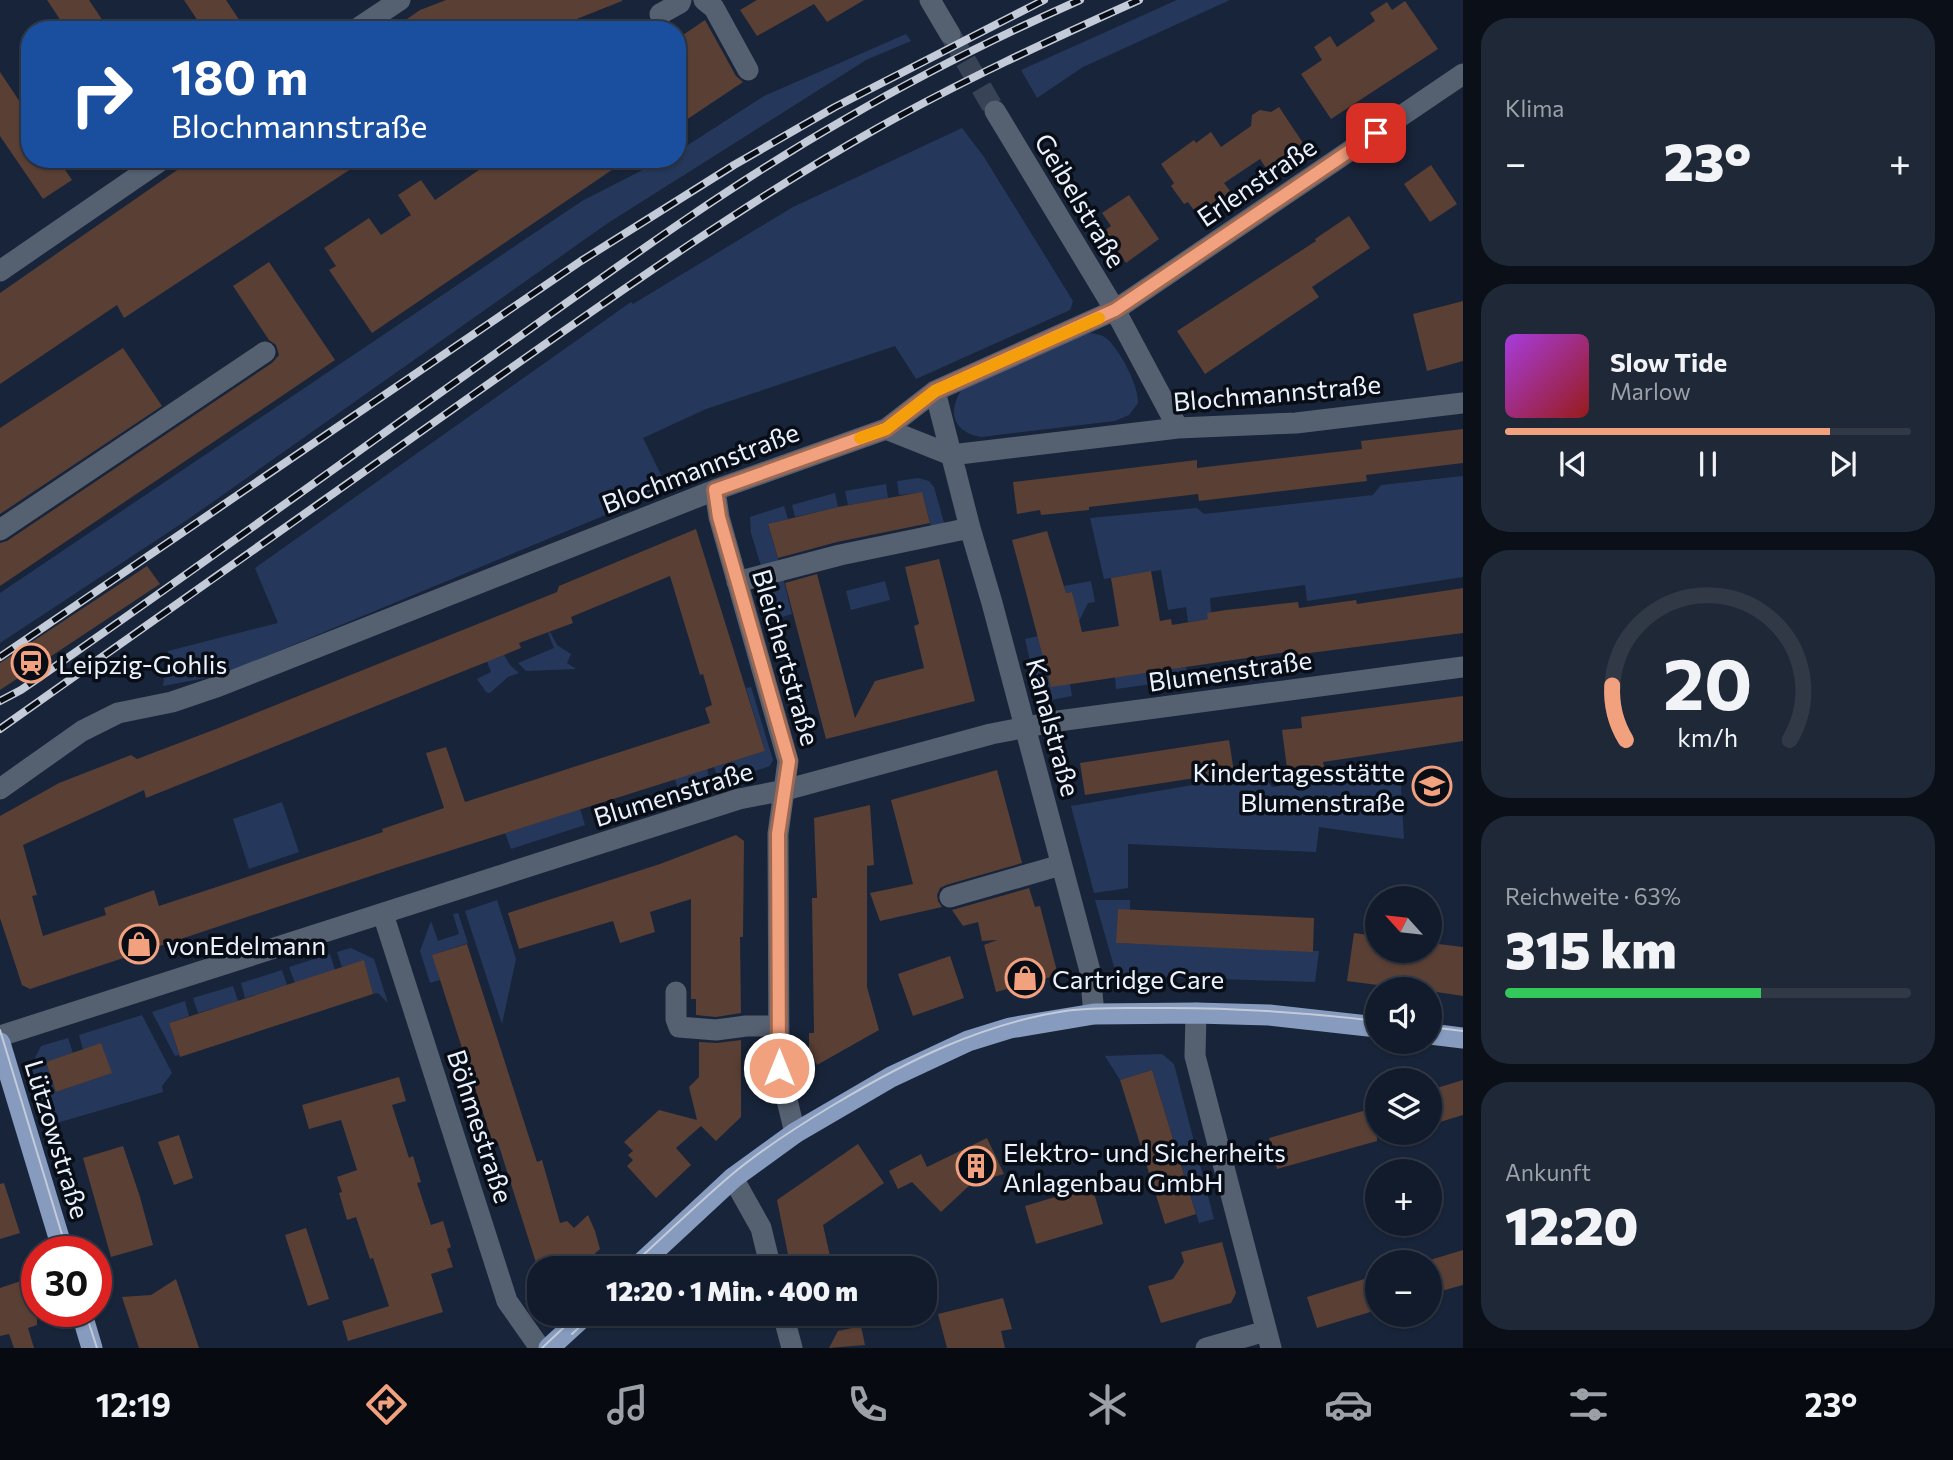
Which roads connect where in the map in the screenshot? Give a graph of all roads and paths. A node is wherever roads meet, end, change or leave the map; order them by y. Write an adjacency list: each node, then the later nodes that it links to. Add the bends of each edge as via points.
1 (400, 0): 6 (street)
2 (681, 0): 5 (street)
3 (704, 0): 8 (street, via 714,8)
4 (930, 0): 7 (street)
5 (660, 14)
6 (368, 21)
7 (950, 34)
8 (748, 70)
9 (1463, 74): 13 (street, Erlenstraße)
10 (995, 111): 13 (street, Geibelstraße)
11 (150, 168): 12 (street)
12 (0, 271)
13 (1115, 310): 15 (street, Erlenstraße); 17 (street, Geibelstraße)
14 (265, 352): 22 (street)
15 (935, 391): 18 (street, Erlenstraße); 19 (street, Kanalstraße)
16 (1463, 402): 17 (street, Blochmannstraße, via 1296,423)
17 (1178, 428): 19 (street, Blochmannstraße)
18 (886, 429): 19 (street, Blochmannstraße); 20 (street, Blochmannstraße)
19 (951, 455): 21 (street, Kanalstraße)
20 (715, 490): 23 (street, Bleichertstraße); 26 (street, Blochmannstraße, via 219,686 118,713 82,731)
21 (970, 528): 23 (street); 25 (street, Kanalstraße)
22 (0, 530)
23 (737, 582): 27 (street, Bleichertstraße, via 789,761)
24 (1463, 667): 25 (street, Blumenstraße)
25 (1024, 728): 27 (street, Blumenstraße); 28 (street, Kanalstraße)
26 (0, 789)
27 (785, 790): 30 (street, Blumenstraße, via 739,799); 34 (street, Bleichertstraße, via 778,834)
28 (1061, 865): 29 (street); 33 (street, Kanalstraße, via 1090,971)
29 (950, 897)
30 (383, 914): 37 (street, Blumenstraße); 50 (street, Böhmestraße, via 507,1301)
31 (676, 992): 34 (street, via 679,1027)
32 (1196, 1013): 33 (main road); 35 (main road); 48 (street, via 1195,1056)
33 (1094, 1014): 40 (main road, via 1010,1028 968,1041 891,1077)
34 (779, 1026): 40 (street, Bleichertstraße, via 779,1068)
35 (1365, 1026)
36 (1442, 1035): 38 (main road)
37 (0, 1036)
38 (1463, 1038)
39 (0, 1043): 42 (main road, Lützowstraße)
40 (795, 1133): 41 (main road)
41 (733, 1178): 43 (main road); 44 (street, via 761,1228)
42 (58, 1236)
43 (649, 1256)
44 (768, 1256)
45 (573, 1326): 51 (main road)
46 (786, 1326): 52 (street)
47 (86, 1327): 49 (main road)
48 (1268, 1339): 53 (street)
49 (92, 1348)
50 (540, 1348)
51 (549, 1348)
52 (792, 1348)
53 (1206, 1348)

